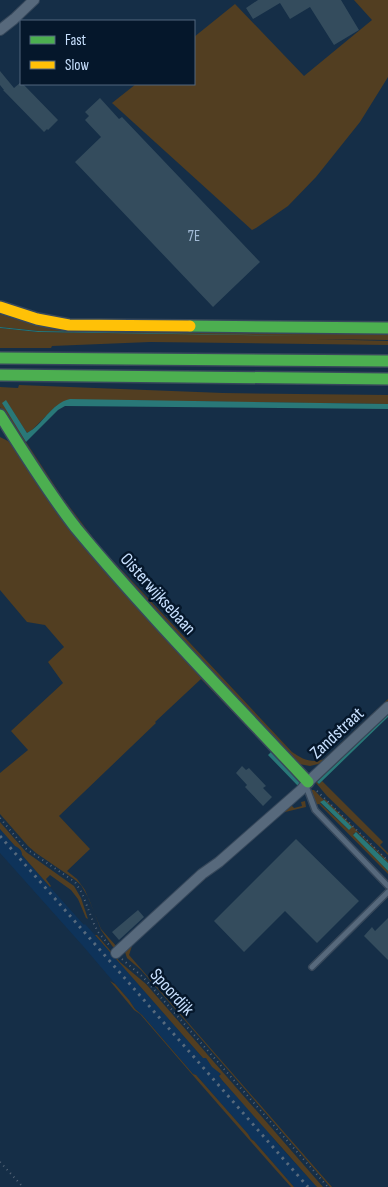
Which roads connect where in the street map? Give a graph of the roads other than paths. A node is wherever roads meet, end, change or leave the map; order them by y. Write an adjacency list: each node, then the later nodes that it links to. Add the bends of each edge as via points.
1 (34, 0): 2 (street)
2 (0, 30)
3 (0, 306): 4 (main road, via 37,319 69,325)
4 (388, 328)
5 (0, 358): 6 (main road)
6 (388, 361)
7 (0, 376): 8 (main road)
8 (388, 379)
9 (0, 415): 10 (main road, Oisterwijksebaan)
10 (4, 428): 12 (main road, Oisterwijksebaan, via 76,528)
11 (388, 707): 12 (street, Zandstraat)
12 (307, 784): 13 (lane, via 315,810); 15 (street, Zandstraat)
13 (388, 886)
14 (388, 892): 16 (lane)
15 (116, 953)
16 (312, 967)

